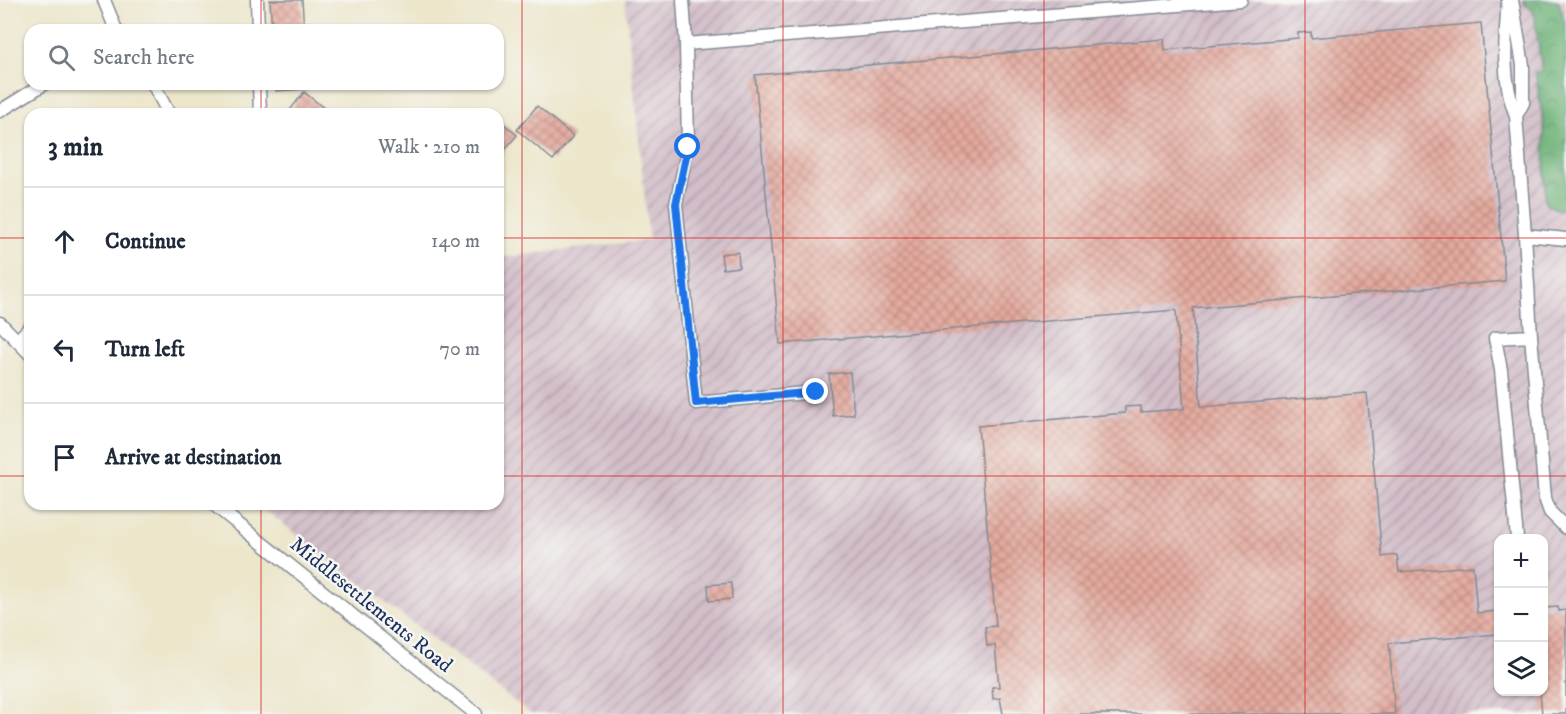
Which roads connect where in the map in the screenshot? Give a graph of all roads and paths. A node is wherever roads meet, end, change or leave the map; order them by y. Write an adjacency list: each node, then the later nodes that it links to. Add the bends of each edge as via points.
1 (104, 0): 7 (street)
2 (257, 0): 8 (street)
3 (683, 0): 9 (street)
4 (1242, 0): 6 (street)
5 (1510, 0): 16 (street, via 1504,67); 16 (street, via 1523,65 1523,103)
6 (1113, 5): 9 (street)
7 (114, 24)
8 (258, 24)
9 (686, 45): 24 (street, via 688,147 676,204 696,403)
10 (34, 90): 15 (street)
11 (156, 90): 13 (street)
12 (260, 90): 14 (street)
13 (166, 108)
14 (260, 108)
15 (0, 111)
16 (1516, 116): 17 (street)
17 (1525, 234): 18 (street); 21 (street)
18 (1566, 239)
19 (0, 323): 22 (street)
20 (24, 333): 22 (street)
21 (1531, 336): 26 (street, via 1545,498 1550,512); 27 (street, via 1495,338)
22 (17, 341): 23 (street)
23 (24, 348)
24 (816, 392)
25 (221, 510): 28 (street, Middlesettlements Road)
26 (1566, 528)
27 (1517, 534)
28 (476, 714)

